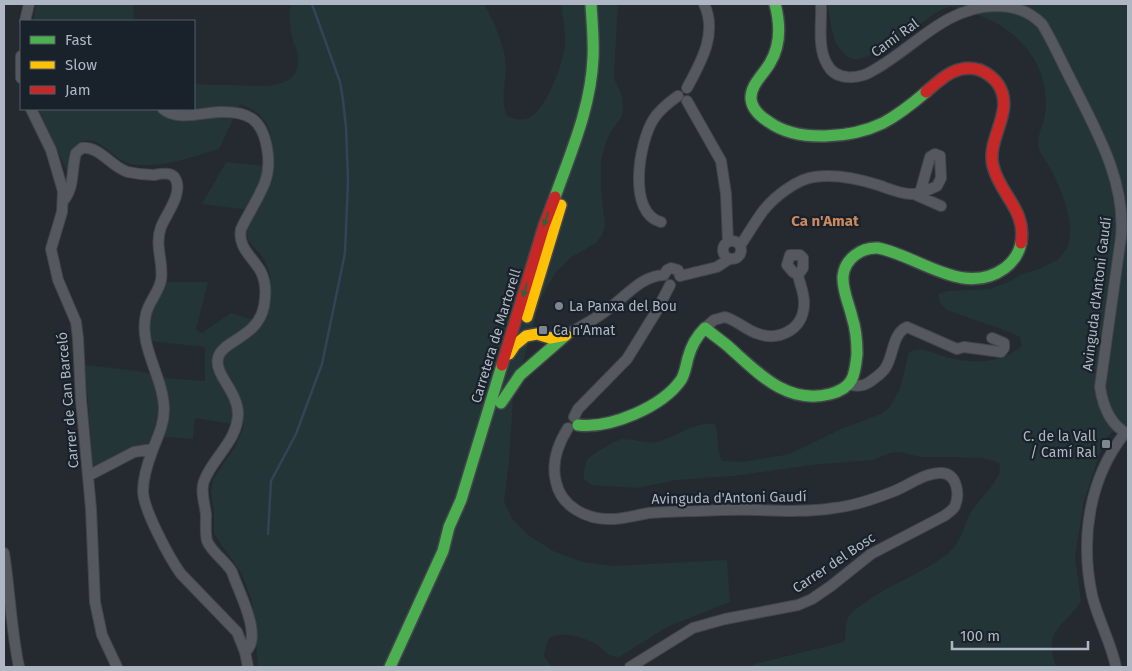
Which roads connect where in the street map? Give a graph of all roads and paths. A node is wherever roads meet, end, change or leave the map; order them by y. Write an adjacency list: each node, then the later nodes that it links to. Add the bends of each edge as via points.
1 (29, 4): 6 (street)
2 (591, 4): 11 (main road, Carretera de Martorell, via 591,80)
3 (704, 4): 8 (street, via 710,33 707,46 687,88 692,94 690,99)
4 (774, 4): 30 (main road, via 778,23 776,49 769,66 754,86 751,98 755,111 779,128 821,136 874,127 893,118 949,73 965,68 987,72 1004,97 992,158 998,180 1020,216 1022,237 1016,257 1005,269 990,276 964,279 940,273 876,247 858,253 844,268 843,275 857,346)
5 (821, 4): 7 (street, Camí Ral, via 826,64 830,70 845,77 863,76 874,70 931,28 955,15 970,9 1001,6 1024,10 1042,24)
6 (26, 20)
7 (1066, 72): 33 (street, Avinguda d'Antoni Gaudí, via 1107,154 1120,204 1121,237 1100,387 1104,407)
8 (682, 99): 14 (street, via 661,110 653,120 640,165 639,187 645,210 653,220); 15 (street, via 722,161)
9 (31, 110): 12 (street, Carrer de Can Barceló, via 51,150)
10 (164, 110): 39 (street, via 179,115 226,112 246,115 260,126 268,152 265,181 239,235 242,246 264,279 264,309 250,331 222,350 218,358 218,370 233,393 238,414 234,432 203,485 207,541 232,572 249,615 252,642)
11 (576, 140): 22 (main road, via 574,161); 23 (main road, Carretera de Martorell, one-way to 23, via 551,206)
12 (64, 200): 34 (street, via 73,182 76,154 82,148 95,150 126,171 169,174 176,180 177,192 160,228 158,240 161,280 145,319 144,333 164,408 162,426); 36 (street, Carrer de Can Barceló, via 51,249 58,280 76,322)
13 (941, 206): 16 (street, via 918,194 858,180 812,177 786,189 764,209)
14 (661, 222)
15 (728, 242): 16 (street); 17 (street, via 723,250)
16 (740, 246): 17 (street, via 739,256)
17 (729, 259): 20 (street, via 717,267)
18 (664, 274): 20 (street, via 674,268); 21 (street); 25 (street, via 643,281 612,307)
19 (798, 275): 24 (street, via 804,296 803,312 798,324 788,332 764,336 725,317 714,320)
20 (680, 276): 21 (street, via 678,283)
21 (670, 285): 32 (street, Avinguda d'Antoni Gaudí, via 627,359 578,409)
22 (536, 290): 26 (main road, via 532,323); 28 (main road)
23 (518, 314): 28 (main road); 29 (main road, Carretera de Martorell)
24 (705, 328): 30 (main road, via 785,392 824,396); 32 (main road, via 692,345 683,378 665,397 599,426 589,428)
25 (566, 335): 26 (main road); 28 (main road)
26 (540, 336): 28 (main road, via 547,346); 28 (main road, via 526,336)
27 (992, 338): 30 (street, via 1004,343 1001,352 957,349 907,327 900,330 886,368 866,386)
28 (530, 353): 29 (main road, via 512,349); 31 (main road); 31 (main road)
29 (502, 367): 37 (main road, Carretera de Martorell)
30 (851, 385)
31 (501, 403): 37 (main road, via 483,463 456,530)
32 (573, 423): 35 (street, Avinguda d'Antoni Gaudí, via 558,446 554,467 556,483 566,503 582,514 596,518 611,520 673,511 833,509)
33 (1127, 434): 45 (street, via 1115,445 1098,480 1087,540 1092,596)
34 (153, 449): 36 (street, via 134,452); 39 (street, via 143,490 151,516 174,565 237,632)
35 (941, 473): 44 (street, Carrer del Bosc, via 952,477 957,490 954,507 944,516 871,554 805,602 693,628)
36 (88, 476): 41 (street, Carrer de Can Barceló, via 95,602 102,635)
37 (443, 551): 43 (main road, Carretera de Martorell)
38 (4, 553): 40 (street)
39 (245, 652): 42 (street)
40 (19, 667)
41 (116, 667)
42 (248, 667)
43 (390, 667)
44 (630, 667)
45 (1116, 667)

